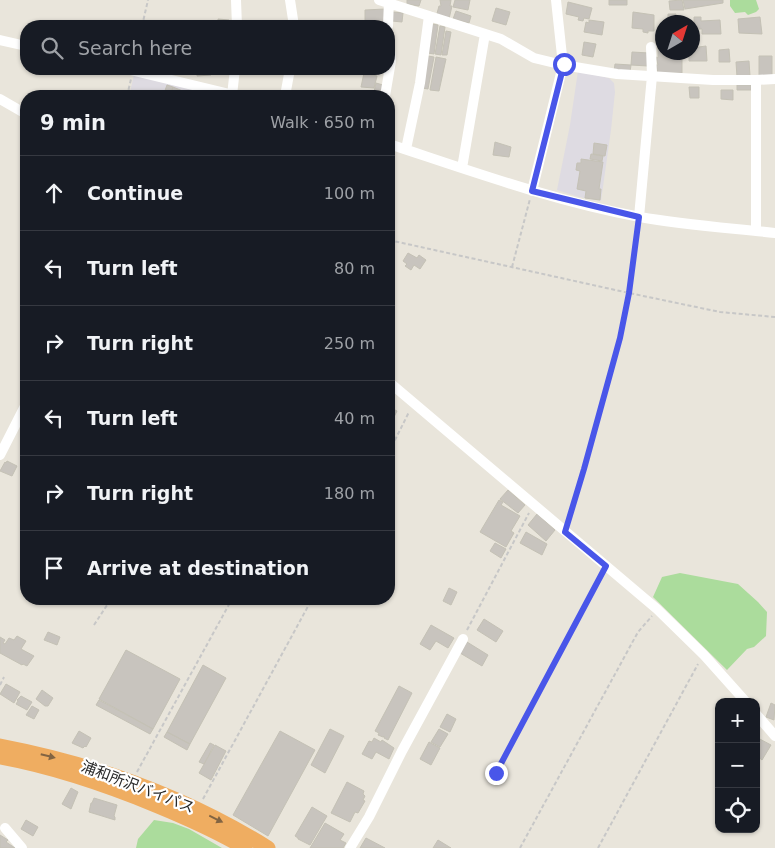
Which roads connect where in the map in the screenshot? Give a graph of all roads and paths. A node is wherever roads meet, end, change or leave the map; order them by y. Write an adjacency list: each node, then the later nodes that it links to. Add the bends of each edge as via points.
1 (148, 0): 8 (path)
2 (236, 0): 9 (street)
3 (290, 0): 10 (street)
4 (379, 0): 6 (street)
5 (556, 0): 16 (street)
6 (390, 2): 7 (street); 11 (street)
7 (429, 16): 12 (street); 33 (street, via 420,83)
8 (143, 20)
9 (236, 20)
10 (293, 20)
11 (388, 20)
12 (485, 34): 16 (street, via 501,39 534,58); 34 (street)
13 (0, 40): 14 (street)
14 (20, 45)
15 (652, 47): 22 (street)
16 (564, 64): 22 (street, via 617,74); 35 (street)
17 (129, 75): 25 (path)
18 (149, 75): 26 (street)
19 (235, 75): 27 (street)
20 (289, 75): 28 (street)
21 (389, 75): 29 (street)
22 (652, 76): 24 (street); 36 (street)
23 (775, 79): 24 (street)
24 (756, 80): 37 (street)
25 (127, 90)
26 (211, 90)
27 (235, 90)
28 (286, 90)
29 (386, 90)
30 (0, 99): 31 (street)
31 (20, 111)
32 (395, 146): 33 (street)
33 (406, 149): 34 (street)
34 (462, 168): 35 (street)
35 (532, 191): 36 (street); 40 (path)
36 (639, 217): 37 (street); 41 (path)
37 (756, 231): 38 (street)
38 (775, 233)
39 (395, 241): 40 (path)
40 (512, 267): 41 (path)
41 (629, 293): 42 (path, via 720,312); 49 (path, via 620,338)
42 (775, 317)
43 (395, 387): 44 (street)
44 (413, 402): 46 (path); 48 (street)
45 (20, 416): 47 (street)
46 (395, 440)
47 (0, 455)
48 (533, 504): 49 (street); 56 (path)
49 (565, 532): 50 (street)
50 (606, 566): 54 (street); 65 (path)
51 (106, 605): 55 (path)
52 (229, 605): 66 (path)
53 (309, 605): 67 (path)
54 (657, 609): 57 (street); 73 (path, via 638,632)
55 (94, 625)
56 (463, 639): 72 (street)
57 (704, 655): 60 (street); 74 (path)
58 (4, 677): 59 (path)
59 (0, 685)
60 (742, 698)
61 (760, 719): 62 (street)
62 (775, 736)
63 (0, 746): 66 (highway, 浦和所沢バイパス, one-way to 66, via 79,764)
64 (0, 758): 70 (highway, 浦和所沢バイパス, via 78,776 130,794)
65 (496, 773)
66 (131, 782): 67 (highway, 浦和所沢バイパス)
67 (198, 810): 71 (highway, 浦和所沢バイパス, one-way to 71)
68 (5, 828): 69 (street)
69 (22, 848)
70 (244, 848)
71 (268, 848)
72 (350, 848)
73 (520, 848)
74 (598, 848)

